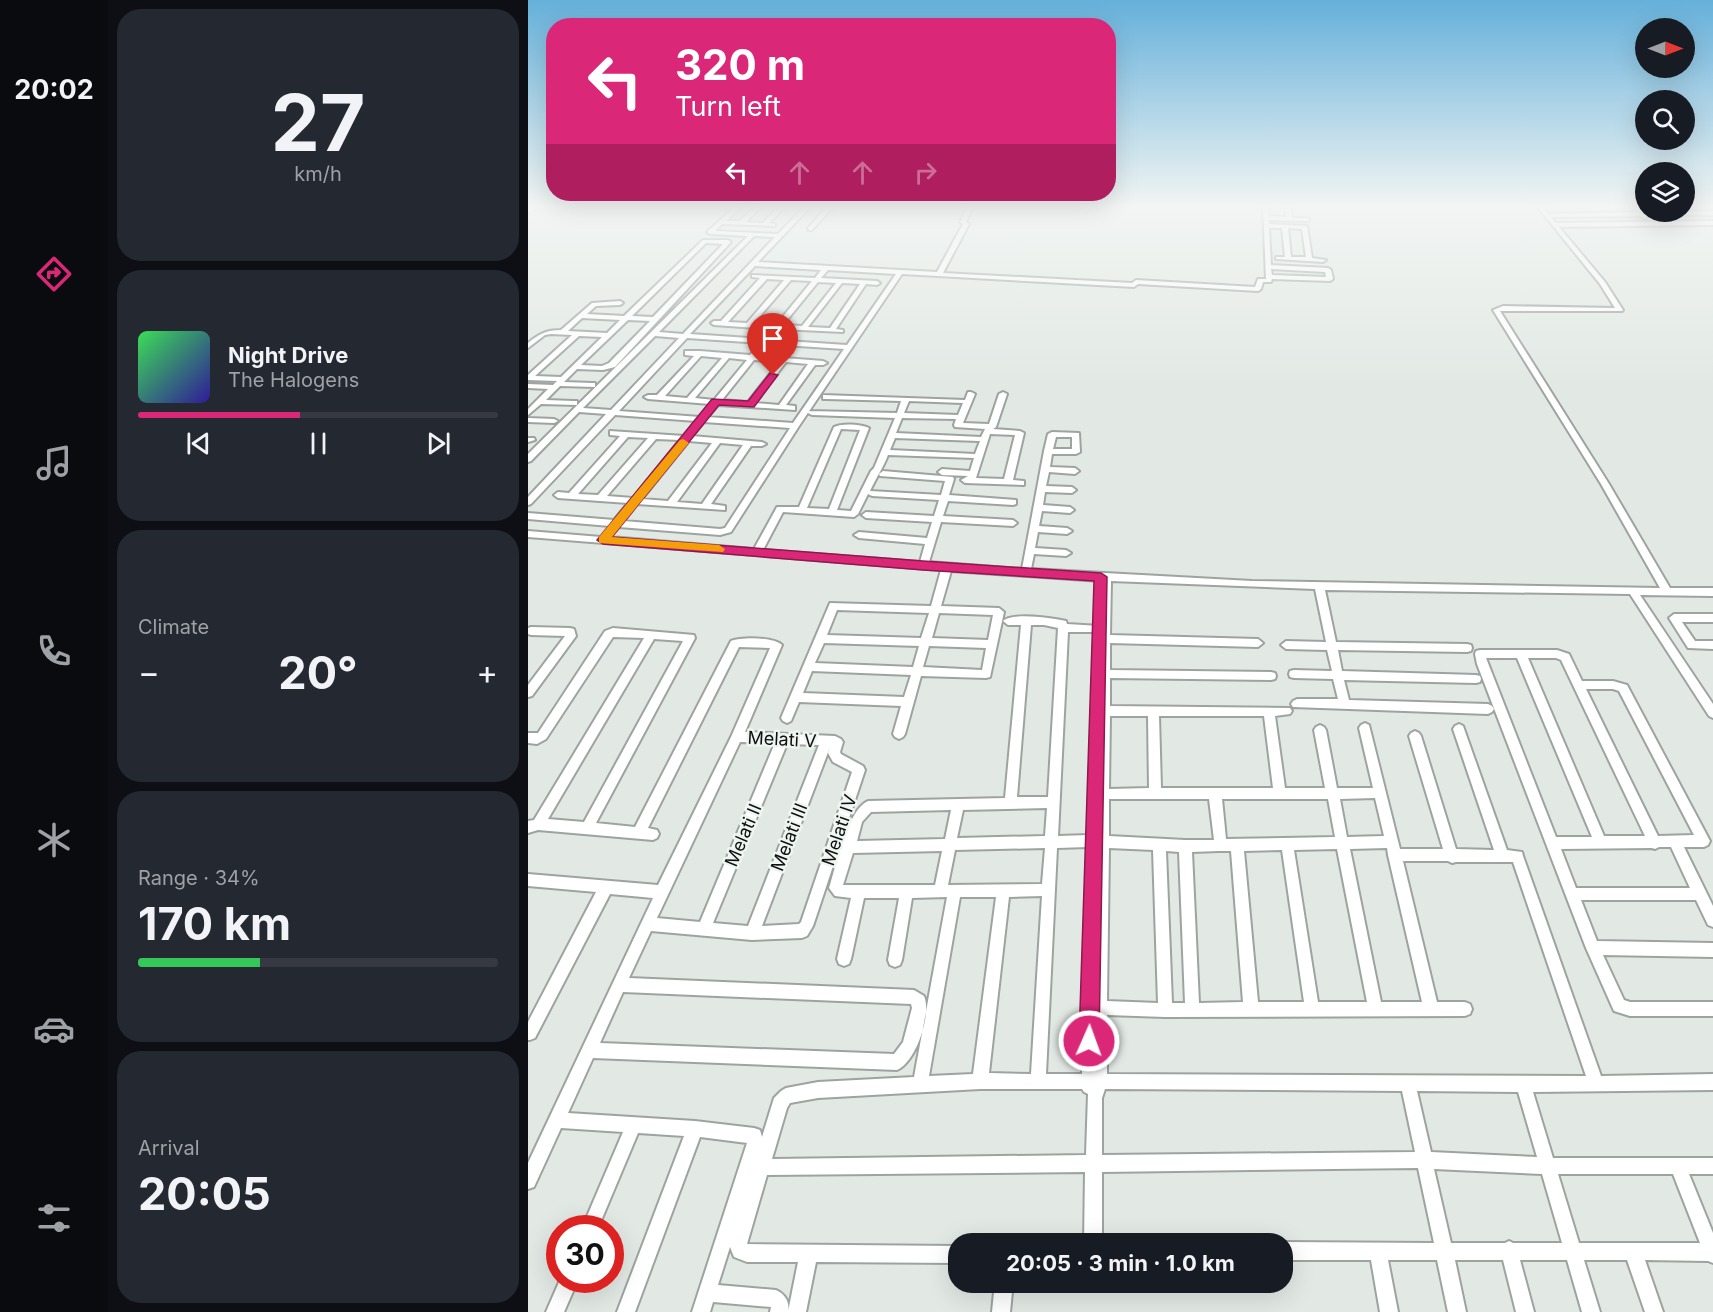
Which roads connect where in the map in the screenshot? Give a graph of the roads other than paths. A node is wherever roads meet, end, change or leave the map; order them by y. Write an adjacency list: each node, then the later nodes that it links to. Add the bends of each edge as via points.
1 (681, 266): 24 (street)
2 (704, 266): 12 (street)
3 (721, 266): 35 (street)
4 (751, 266): 37 (street)
5 (807, 266): 8 (street)
6 (943, 266): 13 (street)
7 (1590, 266): 133 (street, via 1620,310 1496,309)
8 (826, 267): 10 (street); 18 (street)
9 (1269, 267): 16 (street); 16 (street, via 1328,270 1330,279)
10 (900, 272): 13 (street); 40 (street)
11 (689, 273): 12 (street)
12 (697, 273): 25 (street)
13 (939, 274): 16 (street, via 1258,289 1260,280)
14 (754, 276): 15 (street)
15 (765, 277): 17 (street); 27 (street)
16 (1269, 277)
17 (789, 278): 18 (street); 28 (street)
18 (816, 279): 19 (street); 29 (street)
19 (840, 281): 20 (street); 30 (street)
20 (864, 282): 21 (street); 31 (street)
21 (877, 283)
22 (620, 303): 23 (street, via 597,303)
23 (581, 316): 24 (street); 33 (street)
24 (623, 320): 25 (street); 36 (street)
25 (652, 321): 48 (street, via 612,365)
26 (714, 323): 27 (street)
27 (723, 323): 28 (street)
28 (749, 325): 29 (street)
29 (778, 327): 30 (street); 38 (street)
30 (804, 328): 31 (street)
31 (832, 330): 32 (street)
32 (841, 331)
33 (562, 333): 34 (street); 39 (street, via 543,334)
34 (577, 334): 36 (street); 49 (street)
35 (654, 334): 37 (street); 63 (street)
36 (608, 335): 48 (street)
37 (684, 336): 38 (street); 67 (street)
38 (765, 341): 40 (street); 44 (street)
39 (528, 346)
40 (850, 347): 74 (street)
41 (688, 353): 42 (street)
42 (700, 353): 43 (street); 56 (street)
43 (728, 356): 44 (street); 58 (street)
44 (752, 356): 45 (street); 59 (street)
45 (784, 360): 46 (street); 62 (street)
46 (813, 362): 47 (street); 64 (street)
47 (823, 363)
48 (575, 367): 50 (street)
49 (528, 381): 50 (street)
50 (558, 383): 51 (street); 61 (street)
51 (592, 385)
52 (970, 394): 75 (street, via 958,425)
53 (1003, 394): 75 (street)
54 (648, 397): 56 (street)
55 (826, 397): 57 (street)
56 (659, 398): 58 (street)
57 (906, 399): 60 (street); 69 (street)
58 (689, 400): 59 (street)
59 (716, 401): 62 (street); 71 (street)
60 (962, 401)
61 (540, 402): 63 (street); 66 (street)
62 (750, 405): 64 (street)
63 (576, 406): 67 (street); 88 (street)
64 (781, 407): 65 (street)
65 (792, 408)
66 (528, 413)
67 (612, 413): 71 (street); 104 (street)
68 (812, 413): 69 (street)
69 (900, 416): 70 (street); 78 (street)
70 (957, 417)
71 (702, 419): 74 (street); 80 (street)
72 (528, 420): 73 (street)
73 (554, 421)
74 (795, 426): 117 (street, via 728,530)
75 (989, 429): 92 (street); 94 (street, via 1020,433)
76 (613, 433): 77 (street)
77 (626, 434): 79 (street); 100 (street)
78 (891, 435): 81 (street); 86 (street)
79 (654, 436): 80 (street); 101 (street)
80 (687, 439): 82 (street); 103 (street)
81 (979, 439)
82 (718, 441): 83 (street); 106 (street)
83 (749, 443): 84 (street); 107 (street)
84 (762, 444)
85 (1048, 451): 89 (street)
86 (885, 452): 87 (street); 90 (street)
87 (973, 456)
88 (528, 459)
89 (1045, 470): 91 (street); 96 (street)
90 (881, 471): 92 (street); 93 (street); 112 (street, via 875,471 854,514)
91 (1075, 471)
92 (970, 477): 93 (street); 94 (street)
93 (950, 479): 102 (street)
94 (1008, 482): 95 (street)
95 (1021, 483)
96 (1041, 489): 97 (street); 109 (street)
97 (1072, 490)
98 (872, 494): 102 (street)
99 (558, 495): 100 (street)
100 (571, 496): 101 (street)
101 (601, 497): 103 (street)
102 (944, 498): 105 (street); 115 (street)
103 (635, 500): 106 (street); 117 (street)
104 (528, 502)
105 (1013, 502)
106 (671, 503): 107 (street)
107 (705, 506): 108 (street)
108 (722, 507)
109 (1038, 508): 111 (street); 118 (street)
110 (802, 510): 112 (street); 112 (street, via 838,427 865,428); 125 (street, via 780,509)
111 (1070, 510)
112 (832, 512)
113 (528, 516): 117 (street)
114 (866, 516): 115 (street)
115 (937, 520): 116 (street); 123 (street)
116 (1013, 523)
117 (616, 524): 122 (street)
118 (1034, 529): 119 (street); 124 (street)
119 (1067, 531)
120 (528, 534): 122 (street)
121 (859, 535): 123 (street)
122 (603, 540): 125 (street)
123 (931, 542): 127 (street)
124 (1030, 551): 126 (street); 129 (street)
125 (757, 552): 127 (street)
126 (1066, 553)
127 (923, 566): 128 (street)
128 (947, 567): 129 (street); 135 (street)
129 (1026, 572): 130 (street)
130 (1103, 577): 131 (street); 141 (street)
131 (1320, 591): 132 (street); 149 (street)
132 (1633, 591): 133 (street); 170 (street)
133 (1667, 591): 134 (street)
134 (1713, 592)
135 (934, 610): 143 (street, via 834,606); 144 (street); 146 (street, via 999,612)
136 (1713, 618): 148 (street, via 1674,618 1692,645)
137 (1008, 621): 138 (street)
138 (1026, 621): 139 (street, via 1059,622); 187 (street)
139 (1063, 628): 141 (street); 188 (street)
140 (529, 630): 160 (street, via 570,632 571,636)
141 (1102, 634): 145 (street); 154 (street); 195 (street)
142 (651, 635): 178 (street, via 609,634 542,736); 190 (street); 191 (street, via 690,640)
143 (820, 639): 144 (street); 152 (street)
144 (924, 642): 146 (street); 153 (street)
145 (1258, 643)
146 (992, 644): 153 (street, via 986,674)
147 (1286, 645): 149 (street)
148 (1713, 645)
149 (1331, 646): 150 (street); 156 (street)
150 (1467, 648)
151 (1521, 654): 159 (street, via 1562,655); 197 (street, via 1485,653 1480,658); 198 (street)
152 (808, 667): 153 (street); 161 (street)
153 (916, 672): 162 (street)
154 (1104, 674): 157 (street); 167 (street)
155 (1294, 674): 156 (street)
156 (1337, 675): 158 (street); 164 (street)
157 (1271, 676)
158 (1476, 679)
159 (1579, 685): 199 (street); 200 (street, via 1623,688 1704,841)
160 (528, 693)
161 (796, 698): 162 (street); 171 (street)
162 (908, 702): 175 (street)
163 (1297, 704): 164 (street)
164 (1344, 704): 165 (street)
165 (1488, 709)
166 (1153, 710): 167 (street); 169 (street); 185 (street)
167 (1103, 711): 183 (street)
168 (1286, 711): 169 (street)
169 (1269, 712): 184 (street)
170 (1713, 713)
171 (787, 718)
172 (1365, 728): 182 (street)
173 (1459, 729): 209 (street)
174 (1320, 730): 181 (street)
175 (899, 734)
176 (1415, 736): 210 (street)
177 (737, 737): 179 (street, Melati V); 192 (street, via 776,644 735,644); 217 (street)
178 (528, 738)
179 (783, 739): 180 (street, Melati V); 223 (street, Melati II)
180 (826, 742): 224 (street, Melati III); 224 (street, Melati IV, via 837,742 837,758 858,772 806,926 802,932)
181 (1333, 793): 182 (street); 184 (street); 196 (street)
182 (1381, 793): 208 (street)
183 (1104, 794): 185 (street); 195 (street)
184 (1280, 794): 186 (street)
185 (1155, 795): 186 (street)
186 (1215, 795): 206 (street)
187 (1011, 802): 188 (street); 189 (street)
188 (1053, 802): 194 (street)
189 (958, 805): 201 (street); 207 (street, via 868,807 857,819)
190 (533, 826): 191 (street)
191 (587, 828): 192 (street)
192 (639, 832): 193 (street)
193 (653, 834)
194 (1052, 841): 195 (street); 201 (street); 214 (street)
195 (1098, 841): 203 (street); 230 (street); 248 (street)
196 (1343, 842): 202 (street); 208 (street); 232 (street)
197 (1552, 843): 198 (street); 219 (street)
198 (1601, 843): 199 (street)
199 (1655, 843): 200 (street)
200 (1675, 843): 220 (street)
201 (950, 844): 207 (street); 216 (street)
202 (1287, 844): 204 (street); 234 (street)
203 (1159, 845): 205 (street); 237 (street)
204 (1237, 845): 206 (street); 233 (street)
205 (1185, 846): 206 (street); 231 (street)
206 (1221, 846)
207 (848, 847): 218 (street, via 836,888)
208 (1392, 849): 210 (street); 235 (street)
209 (1502, 855): 210 (street); 245 (street, via 1517,856 1520,861)
210 (1452, 856)
211 (528, 880): 212 (street)
212 (606, 886): 217 (street); 239 (street)
213 (1003, 890): 214 (street); 216 (street); 241 (street)
214 (1048, 890): 242 (street)
215 (907, 891): 216 (street); 218 (street); 228 (street)
216 (948, 891): 246 (street)
217 (662, 892): 222 (street)
218 (859, 892): 227 (street)
219 (1572, 894): 220 (street); 225 (street)
220 (1700, 894): 221 (street)
221 (1713, 920)
222 (647, 924): 223 (street); 229 (street)
223 (704, 930): 224 (street)
224 (752, 933)
225 (1593, 948): 226 (street); 238 (street, via 1619,1006)
226 (1713, 950)
227 (844, 959)
228 (895, 960)
229 (618, 985): 240 (street); 240 (street, via 914,997 919,1008 904,1058 897,1062)
230 (1101, 1008): 237 (street); 248 (street)
231 (1192, 1008): 233 (street); 237 (street)
232 (1375, 1008): 234 (street); 235 (street)
233 (1251, 1009): 234 (street)
234 (1312, 1009)
235 (1431, 1009): 236 (street)
236 (1465, 1009)
237 (1165, 1010)
238 (1713, 1010)
239 (531, 1033)
240 (589, 1050): 249 (street)
241 (980, 1081): 242 (street); 246 (street)
242 (1038, 1082): 248 (street)
243 (1713, 1082): 245 (street)
244 (1408, 1083): 247 (street); 248 (street); 252 (street)
245 (1596, 1083): 247 (street)
246 (920, 1084): 256 (street, via 818,1090 786,1096 780,1104)
247 (1523, 1084): 254 (street)
248 (1094, 1088): 253 (street)
249 (555, 1120): 250 (street); 258 (street)
250 (634, 1125): 251 (street); 259 (street)
251 (695, 1129): 271 (street, via 750,1134 755,1143); 274 (street)
252 (1426, 1160): 253 (street); 254 (street); 265 (street)
253 (1093, 1164): 256 (street); 260 (street)
254 (1546, 1166): 257 (street); 264 (street)
255 (1713, 1166): 257 (street)
256 (762, 1167): 267 (street, via 738,1243 740,1251)
257 (1678, 1167): 268 (street)
258 (528, 1181)
259 (596, 1215)
260 (1093, 1233)
261 (1509, 1250): 264 (street); 265 (street); 281 (street)
262 (1293, 1251): 263 (street)
263 (1378, 1251): 265 (street); 279 (street)
264 (1574, 1251): 266 (street); 282 (street)
265 (1444, 1252): 280 (street)
266 (1633, 1252): 268 (street); 283 (street)
267 (809, 1253): 269 (street); 277 (street)
268 (1713, 1253)
269 (948, 1255)
270 (563, 1293): 273 (street)
271 (708, 1293): 275 (street); 276 (street, via 776,1299)
272 (1003, 1293): 278 (street)
273 (555, 1312)
274 (626, 1312)
275 (701, 1312)
276 (779, 1312)
277 (797, 1312)
278 (1001, 1312)
279 (1389, 1312)
280 (1457, 1312)
281 (1525, 1312)
282 (1591, 1312)
283 (1654, 1312)

